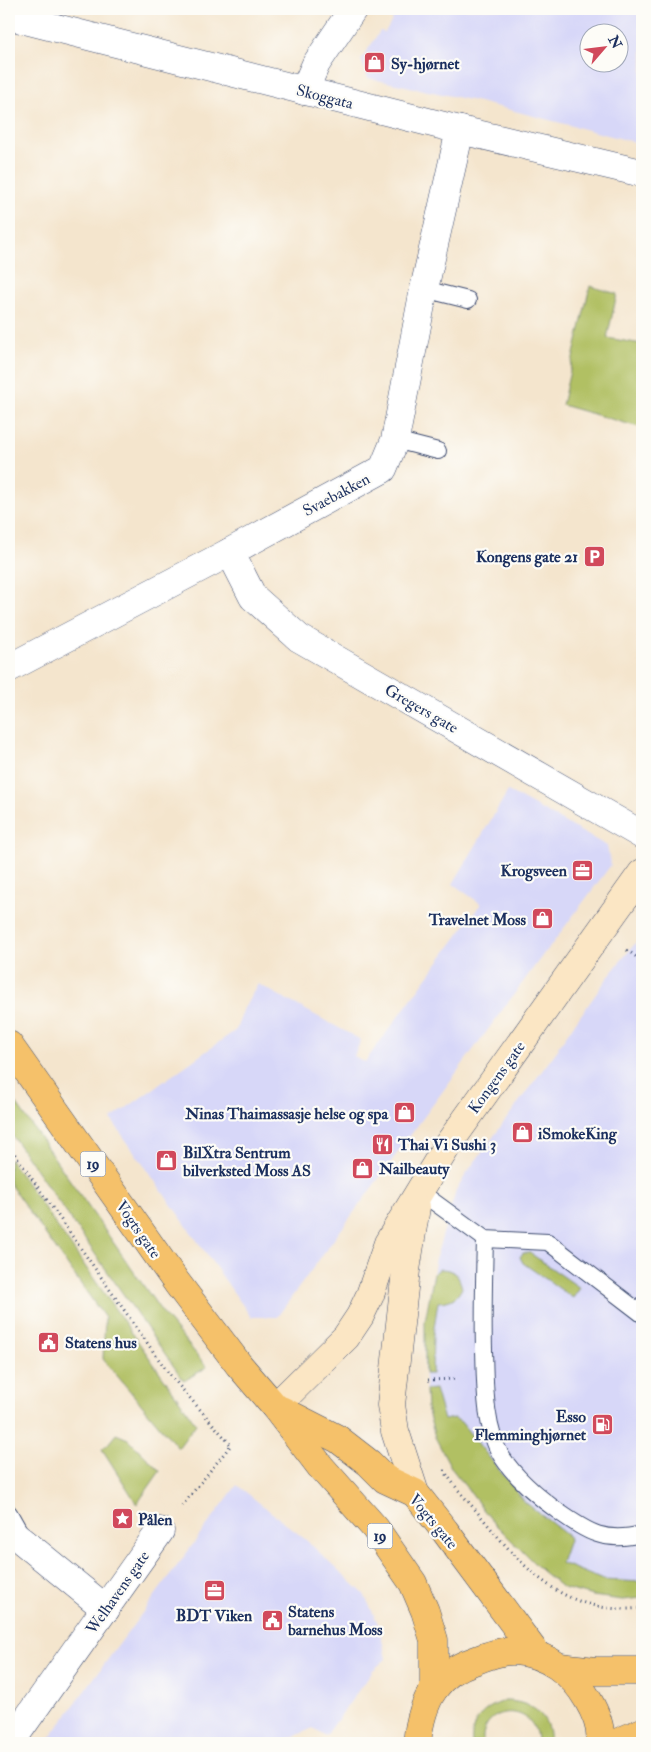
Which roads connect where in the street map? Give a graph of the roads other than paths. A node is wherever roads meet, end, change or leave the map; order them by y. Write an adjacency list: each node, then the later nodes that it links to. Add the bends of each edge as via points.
1 (353, 9): 3 (street, via 316,64)
2 (9, 16): 3 (street, Skoggata)
3 (304, 90): 4 (street, Skoggata)
4 (460, 130): 5 (street, Skoggata); 6 (street, Svaebakken)
5 (642, 173)
6 (424, 289): 7 (lane); 8 (street, Svaebakken)
7 (468, 300)
8 (395, 440): 9 (lane); 10 (street, Svaebakken, via 383,469)
9 (438, 451)
10 (230, 552): 11 (street, Svaebakken); 12 (street, Gregers gate, via 253,597 299,638)
11 (9, 668)
12 (642, 835)
13 (642, 873): 15 (street, Kongens gate, via 447,1146)
14 (9, 1046): 18 (highway, Vogts gate / 19, via 176,1283 238,1365)
15 (419, 1191): 16 (lane); 18 (street, Kongens gate, via 388,1243 370,1295 351,1330); 19 (street, via 406,1270 391,1405 395,1431)
16 (485, 1239): 17 (lane, via 548,1242); 22 (lane, via 485,1393 493,1435 501,1455 515,1475 584,1530 606,1537 626,1538)
17 (642, 1314)
18 (275, 1407): 19 (highway, Vogts gate / 19, via 338,1439 385,1479); 27 (highway, Vogts gate / 19, via 320,1466 375,1528 413,1583 426,1611 434,1640)
19 (415, 1493): 25 (highway, Vogts gate / 19)
20 (9, 1513): 23 (lane)
21 (160, 1531): 24 (street, Welhavens gate)
22 (642, 1534)
23 (19, 1538): 24 (street)
24 (106, 1609): 29 (street, Welhavens gate)
25 (549, 1661): 26 (highway, 19, via 594,1671); 27 (highway, 19, via 513,1651 487,1656 462,1665); 31 (highway, 19, via 581,1686 594,1710)
26 (642, 1671)
27 (434, 1689): 30 (highway, 19, via 421,1714)
28 (642, 1732): 32 (highway)
29 (10, 1743)
30 (417, 1743)
31 (600, 1743)
32 (616, 1743)

